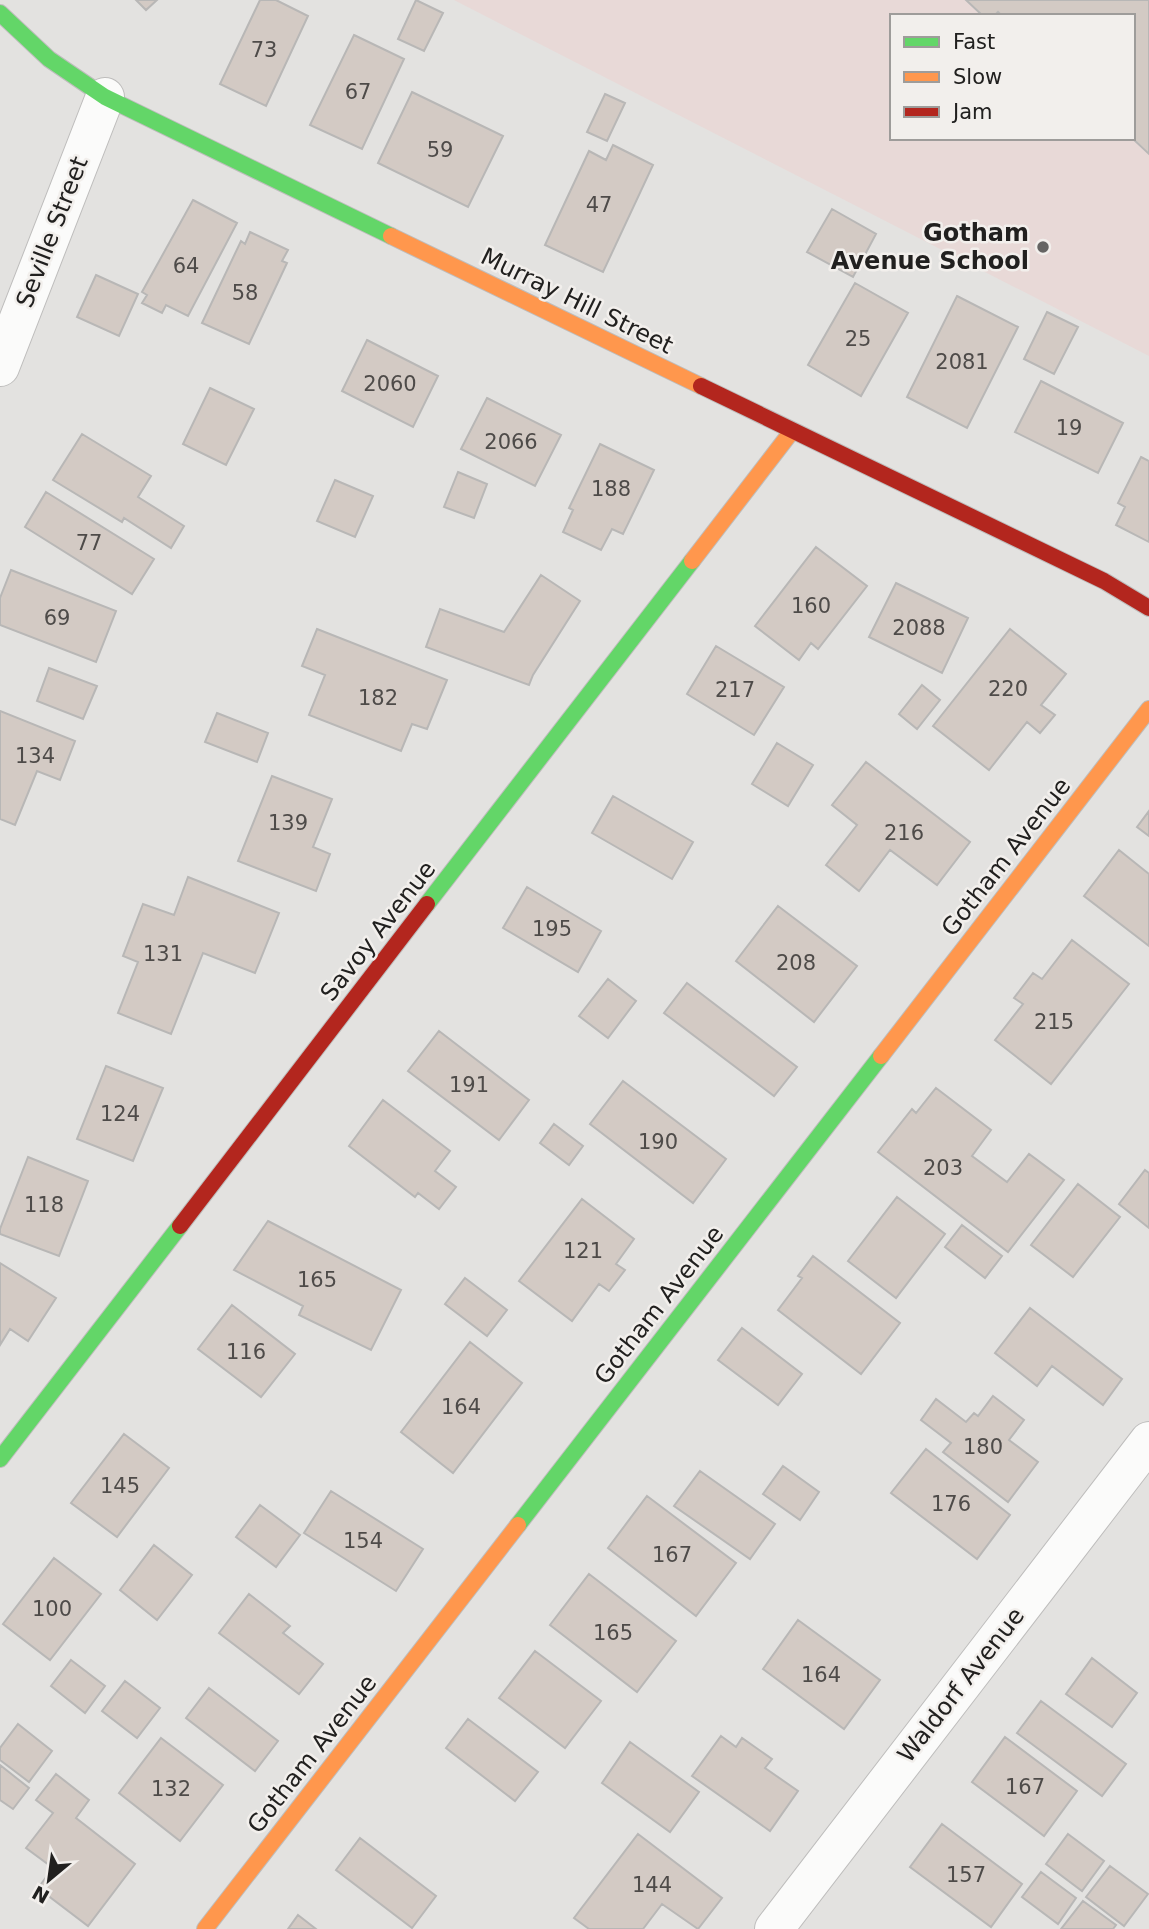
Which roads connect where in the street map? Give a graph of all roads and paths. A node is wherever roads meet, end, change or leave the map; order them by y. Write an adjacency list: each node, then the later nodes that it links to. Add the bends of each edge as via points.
1 (0, 13): 2 (street, Murray Hill Street, via 49,59)
2 (105, 97): 3 (street, Seville Street); 4 (street, Murray Hill Street)
3 (0, 367)
4 (792, 431): 5 (street, Murray Hill Street, via 1104,581); 8 (street, Savoy Avenue)
5 (1149, 608)
6 (1149, 709): 9 (street, Gotham Avenue)
7 (1149, 1440): 10 (street, Waldorf Avenue)
8 (0, 1459)
9 (205, 1929)
10 (774, 1929)

